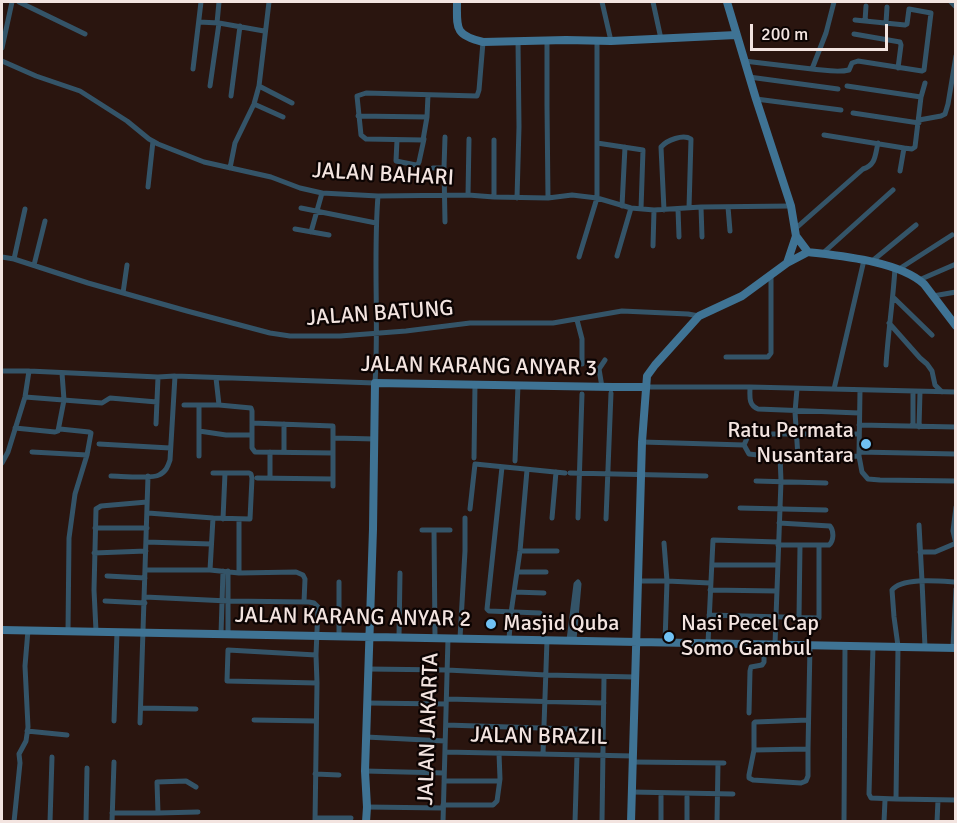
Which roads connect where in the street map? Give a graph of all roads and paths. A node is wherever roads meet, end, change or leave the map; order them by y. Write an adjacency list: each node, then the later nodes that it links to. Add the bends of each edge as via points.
1 (12, 2): 31 (street)
2 (19, 2): 22 (street)
3 (201, 2): 17 (street)
4 (219, 2): 18 (street)
5 (269, 2): 21 (street)
6 (457, 2): 30 (street, via 460,31)
7 (602, 2): 29 (street)
8 (653, 2): 25 (street)
9 (727, 2): 24 (street)
10 (834, 2): 37 (street)
11 (951, 2): 14 (street)
12 (866, 6): 16 (street)
13 (887, 7): 19 (street)
14 (956, 7)
15 (855, 20): 16 (street)
16 (866, 21): 19 (street)
17 (199, 22): 18 (street); 36 (street)
18 (218, 23): 20 (street); 41 (street)
19 (886, 23): 35 (street, via 906,25 909,9 932,14 924,70)
20 (240, 26): 21 (street); 46 (street)
21 (264, 31): 42 (street)
22 (85, 34)
23 (854, 34): 35 (street, via 900,42)
24 (736, 35): 25 (street); 34 (street)
25 (661, 39): 29 (street)
26 (518, 41): 27 (street); 30 (street); 81 (street)
27 (548, 41): 28 (street); 82 (street)
28 (597, 41): 29 (street); 66 (street)
29 (611, 41)
30 (483, 42): 45 (street, via 477,96)
31 (2, 48)
32 (956, 56): 38 (street)
33 (2, 61): 65 (street, JALAN BAHARI, via 80,91)
34 (744, 61): 37 (street); 39 (street)
35 (898, 68): 37 (street, via 858,61 848,71)
36 (194, 69)
37 (812, 69)
38 (954, 75): 51 (street)
39 (749, 77): 44 (street); 48 (street)
40 (925, 83): 47 (street)
41 (210, 86)
42 (259, 86): 49 (street); 50 (street)
43 (847, 86): 47 (street)
44 (838, 89)
45 (428, 95): 55 (street, via 359,94); 57 (street)
46 (231, 96)
47 (921, 97): 58 (street)
48 (756, 99): 53 (street); 85 (street)
49 (292, 103)
50 (254, 104): 56 (street); 70 (street, via 235,143)
51 (948, 104): 52 (street); 58 (street, via 945,114)
52 (956, 107)
53 (841, 110)
54 (853, 113): 58 (street)
55 (358, 116): 57 (street); 62 (street, via 359,132 364,139)
56 (283, 117)
57 (427, 117): 63 (street)
58 (919, 121): 69 (street, via 915,147)
59 (824, 135): 67 (street)
60 (446, 137): 72 (street)
61 (469, 138): 77 (street)
62 (397, 140): 63 (street); 63 (street, via 396,161 416,165)
63 (424, 140)
64 (494, 140): 80 (street)
65 (153, 141): 70 (street, JALAN BAHARI); 74 (street)
66 (597, 142): 68 (street); 83 (street)
67 (878, 143): 69 (street); 104 (street, via 873,165 863,169)
68 (625, 147): 84 (street); 92 (street, via 644,151)
69 (904, 148): 73 (street)
70 (230, 168): 76 (street, JALAN BAHARI)
71 (433, 168): 72 (street)
72 (444, 168): 79 (street)
73 (900, 171)
74 (148, 187)
75 (893, 190): 111 (street)
76 (322, 193): 78 (street, JALAN BAHARI); 96 (street)
77 (468, 195): 79 (street, JALAN BAHARI); 80 (street, JALAN BAHARI)
78 (378, 196): 79 (street, JALAN BAHARI); 99 (street)
79 (446, 196): 98 (street)
80 (494, 197): 81 (street, JALAN BAHARI)
81 (517, 198): 82 (street, JALAN BAHARI)
82 (548, 198): 83 (street, JALAN BAHARI)
83 (597, 198): 84 (street, JALAN BAHARI); 114 (street)
84 (622, 206): 89 (street, JALAN BAHARI)
85 (791, 206): 87 (street, JALAN BAHARI); 104 (street)
86 (701, 207): 87 (street, JALAN BAHARI); 90 (street, JALAN BAHARI); 108 (street)
87 (728, 207): 102 (street)
88 (301, 208): 96 (street)
89 (631, 208): 92 (street, JALAN BAHARI); 112 (street)
90 (689, 208): 93 (street, JALAN BAHARI); 95 (street, via 691,139 681,136 661,147)
91 (25, 209): 115 (street)
92 (641, 209): 94 (street, JALAN BAHARI)
93 (678, 209): 95 (street, JALAN BAHARI); 107 (street)
94 (654, 210): 95 (street, JALAN BAHARI); 109 (street)
95 (664, 210)
96 (317, 211): 99 (street); 103 (street)
97 (45, 221): 119 (street)
98 (445, 222)
99 (376, 223): 132 (street)
100 (916, 225): 116 (street)
101 (295, 229): 103 (street)
102 (730, 231)
103 (311, 232): 105 (street)
104 (795, 233): 110 (street); 117 (street)
105 (329, 235)
106 (952, 235): 121 (street)
107 (679, 237)
108 (702, 237)
109 (653, 246)
110 (808, 252): 111 (street); 117 (street)
111 (822, 254): 116 (street)
112 (617, 256)
113 (2, 257): 115 (street, JALAN BATUNG)
114 (579, 257)
115 (14, 259): 119 (street, JALAN BATUNG)
116 (867, 261): 121 (street); 151 (street)
117 (787, 263): 122 (street)
118 (956, 264): 123 (street)
119 (34, 265): 125 (street, JALAN BATUNG)
120 (127, 266): 125 (street)
121 (897, 269): 123 (street); 127 (street)
122 (771, 275): 128 (street, via 742,296); 134 (street, via 771,353 762,358)
123 (919, 280): 126 (street)
124 (956, 291): 126 (street)
125 (123, 293): 132 (street, JALAN BATUNG, via 270,333 314,337)
126 (933, 296): 131 (street)
127 (894, 298): 130 (street); 133 (street)
128 (699, 316): 129 (street, JALAN BATUNG, via 621,311); 148 (street, via 650,371)
129 (577, 320): 132 (street, JALAN BATUNG, via 470,323); 136 (street)
130 (890, 323): 137 (street); 154 (street, via 927,364)
131 (956, 326)
132 (376, 332): 144 (street)
133 (932, 335)
134 (726, 357)
135 (604, 360): 147 (street, via 599,369)
136 (582, 364)
137 (886, 365)
138 (2, 371): 139 (street, JALAN KARANG ANYAR 3)
139 (29, 371): 140 (street, JALAN KARANG ANYAR 3); 158 (street)
140 (62, 373): 142 (street, JALAN KARANG ANYAR 3); 159 (street)
141 (175, 376): 142 (street, JALAN KARANG ANYAR 3); 143 (street, JALAN KARANG ANYAR 3); 183 (street)
142 (158, 377): 160 (street)
143 (216, 378): 144 (street, JALAN KARANG ANYAR 3); 163 (street)
144 (375, 383): 145 (street, JALAN KARANG ANYAR 3); 179 (street)
145 (476, 384): 146 (street, JALAN KARANG ANYAR 3); 194 (street)
146 (518, 385): 147 (street, JALAN KARANG ANYAR 3); 195 (street)
147 (602, 387): 148 (street, JALAN KARANG ANYAR 3)
148 (646, 387): 149 (street, JALAN KARANG ANYAR 3); 180 (street)
149 (750, 387): 150 (street, JALAN KARANG ANYAR 3); 164 (street, via 753,407)
150 (797, 389): 151 (street, JALAN KARANG ANYAR 3); 164 (street)
151 (834, 389): 152 (street, JALAN KARANG ANYAR 3)
152 (860, 390): 153 (street, JALAN KARANG ANYAR 3); 165 (street)
153 (917, 392): 154 (street, JALAN KARANG ANYAR 3); 170 (street)
154 (942, 392): 155 (street, JALAN KARANG ANYAR 3)
155 (956, 392)
156 (611, 393): 203 (street)
157 (582, 394): 200 (street)
158 (25, 397): 159 (street); 172 (street)
159 (64, 400): 160 (street); 173 (street)
160 (157, 402): 167 (street)
161 (184, 405): 162 (street)
162 (200, 405): 163 (street); 174 (street)
163 (219, 405): 166 (street, via 251,408)
164 (795, 412): 165 (street); 177 (street)
165 (859, 413): 169 (street)
166 (252, 423): 168 (street); 176 (street)
167 (156, 424)
168 (284, 424): 178 (street, via 332,426); 186 (street)
169 (859, 425): 170 (street); 175 (street)
170 (916, 427): 171 (street)
171 (956, 427)
172 (15, 428): 173 (street, via 55,432); 196 (street)
173 (60, 429): 190 (street, via 89,432)
174 (199, 431): 176 (street); 191 (street)
175 (859, 434): 177 (street); 188 (street)
176 (252, 435): 185 (street, via 253,451)
177 (797, 435): 182 (street, via 750,434); 193 (street)
178 (333, 438): 179 (street); 187 (street)
179 (375, 439): 288 (street)
180 (642, 442): 182 (street); 204 (street)
181 (99, 444): 183 (street)
182 (744, 445): 192 (street, via 749,454)
183 (170, 447): 206 (street, via 170,460 164,472)
184 (32, 452): 190 (street)
185 (270, 452): 186 (street); 209 (street)
186 (284, 452): 187 (street)
187 (333, 453): 210 (street)
188 (859, 454): 189 (street); 193 (street); 213 (street, via 862,472 868,479)
189 (956, 454)
190 (87, 455): 281 (street, via 75,494 69,538)
191 (199, 456)
192 (780, 456): 193 (street); 212 (street)
193 (798, 457)
194 (474, 458)
195 (515, 461)
196 (2, 463)
197 (502, 467): 198 (street); 220 (street, via 475,464); 274 (street, via 487,609)
198 (527, 470): 199 (street); 245 (street)
199 (556, 472): 200 (street); 225 (street)
200 (580, 472): 203 (street); 226 (street)
201 (213, 473): 202 (street)
202 (225, 473): 227 (street); 228 (street, via 252,474 251,518)
203 (608, 473): 204 (street); 229 (street)
204 (641, 474): 207 (street); 260 (street)
205 (111, 476): 206 (street)
206 (148, 476): 216 (street)
207 (706, 476)
208 (257, 478): 209 (street)
209 (270, 478): 210 (street)
210 (333, 479): 215 (street)
211 (756, 481): 212 (street)
212 (781, 481): 214 (street); 219 (street)
213 (956, 481)
214 (826, 483)
215 (333, 486)
216 (147, 502): 222 (street); 232 (street, via 100,506 96,509)
217 (956, 507): 241 (street, via 952,531)
218 (740, 508): 219 (street)
219 (780, 508): 221 (street); 230 (street)
220 (470, 510)
221 (826, 510)
222 (148, 513): 223 (street); 233 (street)
223 (213, 518): 227 (street); 240 (street)
224 (465, 518): 292 (street)
225 (552, 518)
226 (578, 518)
227 (223, 519): 228 (street)
228 (238, 519): 256 (street)
229 (606, 519)
230 (778, 523): 239 (street); 243 (street, via 830,526 832,543)
231 (919, 525): 247 (street)
232 (95, 528): 233 (street); 248 (street)
233 (147, 528): 237 (street)
234 (422, 530): 235 (street)
235 (434, 530): 236 (street); 290 (street)
236 (450, 530)
237 (146, 542): 240 (street); 244 (street)
238 (664, 543): 261 (street)
239 (778, 543): 242 (street); 249 (street, via 713,540); 250 (street)
240 (211, 544): 252 (street)
241 (955, 544): 247 (street, via 935,552)
242 (800, 545): 243 (street); 278 (street)
243 (819, 546): 278 (street, via 820,616)
244 (146, 551): 248 (street); 251 (street)
245 (520, 551): 246 (street); 254 (street)
246 (557, 551)
247 (921, 552): 262 (street)
248 (94, 553): 282 (street)
249 (712, 565): 250 (street); 265 (street)
250 (777, 565): 267 (street)
251 (146, 570): 252 (street); 259 (street)
252 (210, 570): 253 (street)
253 (226, 571): 256 (street); 272 (street)
254 (518, 572): 255 (street); 268 (street)
255 (546, 572)
256 (239, 573): 273 (street, via 300,573 305,579)
257 (400, 573): 289 (street)
258 (107, 576): 259 (street)
259 (145, 578): 270 (street)
260 (638, 581): 261 (street); 296 (street)
261 (667, 581): 265 (street); 297 (street)
262 (922, 581): 264 (street); 304 (street, via 899,584 892,590); 305 (street)
263 (339, 582): 287 (street)
264 (956, 582)
265 (710, 586): 267 (street); 276 (street)
266 (956, 589): 306 (street)
267 (777, 591): 277 (street)
268 (514, 592): 269 (street); 274 (street)
269 (544, 593)
270 (145, 600): 271 (street); 272 (street); 284 (street)
271 (105, 601)
272 (226, 601): 273 (street); 285 (street)
273 (304, 602): 286 (street, via 318,607)
274 (511, 613): 275 (street); 293 (street)
275 (540, 613)
276 (709, 615): 277 (street); 298 (street)
277 (776, 617): 278 (street); 300 (street)
278 (799, 618)
279 (2, 630): 280 (street, JALAN KARANG ANYAR 2)
280 (28, 630): 281 (street, JALAN KARANG ANYAR 2); 329 (street)
281 (68, 631): 282 (street, JALAN KARANG ANYAR 2)
282 (96, 631): 283 (street, JALAN KARANG ANYAR 2)
283 (117, 632): 284 (street, JALAN KARANG ANYAR 2); 323 (street)
284 (144, 632): 285 (street, JALAN KARANG ANYAR 2); 318 (street)
285 (225, 634): 286 (street, JALAN KARANG ANYAR 2)
286 (318, 635): 287 (street, JALAN KARANG ANYAR 2); 307 (street)
287 (339, 636): 288 (street, JALAN KARANG ANYAR 2)
288 (370, 636): 289 (street, JALAN KARANG ANYAR 2); 308 (street)
289 (399, 637): 290 (street, JALAN KARANG ANYAR 2)
290 (435, 637): 291 (street, JALAN KARANG ANYAR 2)
291 (448, 638): 292 (street, JALAN KARANG ANYAR 2); 309 (street, JALAN JAKARTA)
292 (459, 638): 293 (street, JALAN KARANG ANYAR 2)
293 (509, 639): 294 (street, JALAN KARANG ANYAR 2)
294 (547, 640): 295 (street, JALAN KARANG ANYAR 2); 310 (street)
295 (572, 640): 295 (street, via 576,584 578,582 579,584); 296 (street, JALAN KARANG ANYAR 2)
296 (636, 642): 297 (street, JALAN KARANG ANYAR 2); 312 (street)
297 (665, 642): 298 (street, JALAN KARANG ANYAR 2)
298 (708, 643): 299 (street, JALAN KARANG ANYAR 2)
299 (764, 644): 300 (street, JALAN KARANG ANYAR 2); 320 (street, via 764,662 750,671)
300 (775, 644): 301 (street, JALAN KARANG ANYAR 2)
301 (810, 645): 302 (street, JALAN KARANG ANYAR 2); 322 (street)
302 (845, 645): 303 (street, JALAN KARANG ANYAR 2); 381 (street)
303 (873, 646): 304 (street, JALAN KARANG ANYAR 2); 359 (street, via 869,794 871,798)
304 (898, 646): 305 (street, JALAN KARANG ANYAR 2); 358 (street)
305 (925, 647): 306 (street, JALAN KARANG ANYAR 2)
306 (954, 648)
307 (315, 655): 313 (street); 313 (street, via 228,650 227,681)
308 (369, 669): 309 (street); 316 (street)
309 (447, 670): 310 (street); 314 (street, JALAN JAKARTA)
310 (546, 675): 311 (street); 315 (street)
311 (604, 677): 312 (street); 317 (street)
312 (635, 677): 341 (street)
313 (316, 683): 324 (street)
314 (446, 701): 315 (street); 316 (street); 326 (street, JALAN JAKARTA)
315 (546, 702): 317 (street); 327 (street)
316 (367, 703): 331 (street)
317 (604, 703): 328 (street)
318 (141, 708): 319 (street); 325 (street)
319 (196, 709)
320 (749, 713)
321 (254, 720): 324 (street)
322 (808, 720): 333 (street); 334 (street, via 755,722)
323 (114, 721)
324 (316, 721): 346 (street)
325 (140, 723)
326 (446, 725): 327 (street); 332 (street, JALAN JAKARTA)
327 (544, 728): 328 (street); 337 (street)
328 (603, 730): 339 (street)
329 (27, 731): 330 (street); 369 (street, via 19,754)
330 (67, 735)
331 (366, 737): 332 (street); 344 (street)
332 (445, 741): 335 (street, JALAN JAKARTA)
333 (808, 749): 334 (street); 334 (street, via 808,776 801,783 749,778)
334 (754, 750)
335 (445, 752): 336 (street, JALAN BRAZIL); 345 (street, JALAN JAKARTA)
336 (499, 753): 337 (street, JALAN BRAZIL); 348 (street)
337 (543, 754): 338 (street, JALAN BRAZIL)
338 (577, 755): 339 (street, JALAN BRAZIL); 375 (street)
339 (603, 755): 341 (street, JALAN BRAZIL); 376 (street)
340 (52, 756): 370 (street)
341 (633, 759): 353 (street); 354 (street, JALAN BRAZIL, via 721,763)
342 (114, 762): 365 (street)
343 (87, 768): 371 (street)
344 (365, 771): 345 (street); 363 (street)
345 (444, 773): 351 (street, JALAN JAKARTA)
346 (315, 774): 347 (street); 368 (street)
347 (339, 775)
348 (499, 781): 351 (street); 362 (street, via 493,805)
349 (150, 782): 350 (street)
350 (157, 782): 352 (street, via 186,781); 366 (street)
351 (444, 782): 362 (street, JALAN JAKARTA)
352 (196, 787)
353 (632, 792): 354 (street); 377 (street)
354 (717, 794): 355 (street); 380 (street)
355 (733, 794)
356 (661, 796): 378 (street)
357 (687, 797): 379 (street)
358 (896, 799): 359 (street); 360 (street)
359 (885, 800): 382 (street)
360 (938, 800): 361 (street); 383 (street)
361 (956, 800)
362 (443, 806): 363 (street); 374 (street, JALAN JAKARTA)
363 (367, 807): 373 (street)
364 (198, 812): 366 (street)
365 (112, 813): 366 (street); 372 (street)
366 (158, 813)
367 (351, 818): 368 (street)
368 (315, 820)
369 (14, 822)
370 (50, 822)
371 (86, 822)
372 (112, 822)
373 (366, 822)
374 (443, 822)
375 (575, 822)
376 (602, 822)
377 (631, 822)
378 (661, 822)
379 (687, 822)
380 (717, 822)
381 (844, 822)
382 (884, 822)
383 (937, 822)

